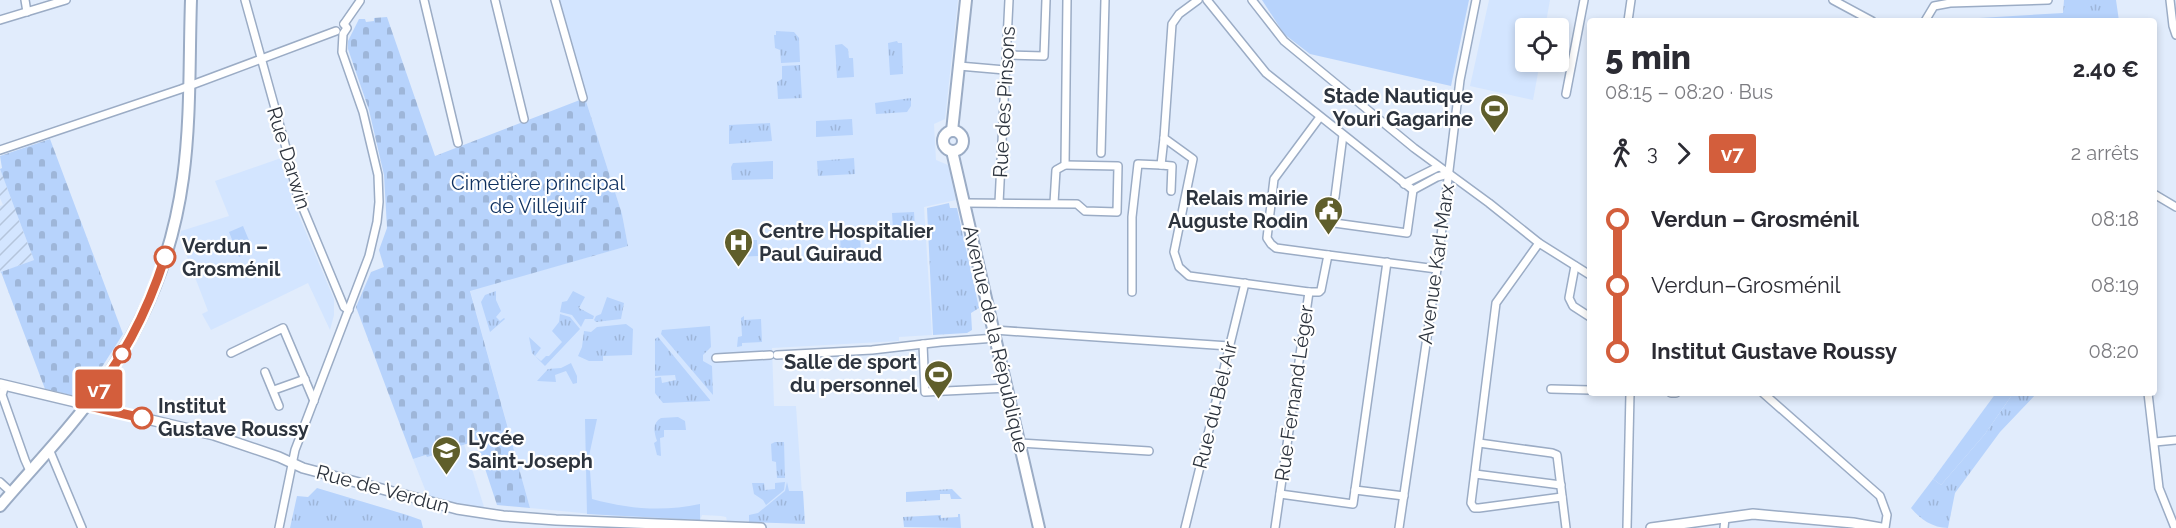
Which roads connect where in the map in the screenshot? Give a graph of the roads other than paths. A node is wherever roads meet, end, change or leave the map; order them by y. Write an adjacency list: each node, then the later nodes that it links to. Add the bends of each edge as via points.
1 (25, 0): 25 (street)
2 (66, 0): 25 (street)
3 (191, 0): 36 (main road)
4 (245, 0): 33 (street, Rue Darwin)
5 (359, 0): 6 (street); 30 (street, via 345,24 338,24)
6 (366, 0)
7 (424, 0): 43 (street)
8 (495, 0): 40 (street)
9 (555, 0): 38 (street)
10 (966, 0): 34 (main road, Avenue de la République)
11 (1009, 0): 32 (street, Rue des Pinsons)
12 (1046, 0): 32 (street, via 1044,56)
13 (1067, 0): 46 (street)
14 (1105, 0): 45 (street)
15 (1198, 0): 42 (street, via 1172,24)
16 (1207, 0): 39 (street, via 1257,64)
17 (1251, 0): 48 (street, via 1284,41)
18 (1476, 0): 49 (street, Avenue Karl Marx, via 1460,80)
19 (1584, 0): 37 (street)
20 (1632, 0): 26 (street)
21 (1833, 0): 27 (street)
22 (2048, 0): 24 (street)
23 (2170, 0): 31 (street)
24 (1950, 2): 28 (street, via 1934,6)
25 (27, 12): 29 (street)
26 (1629, 18)
27 (1866, 18)
28 (1926, 18)
29 (0, 20)
30 (340, 32): 33 (street); 67 (street, via 342,52 363,112 378,175 379,202 369,256)
31 (2176, 35)
32 (1006, 55): 35 (street, Rue des Pinsons)
33 (260, 58): 36 (street); 67 (street, Rue Darwin, via 297,194 344,307)
34 (959, 66): 35 (street); 54 (main road, Avenue de la République, via 952,131 963,141 961,147 952,151)
35 (1005, 70): 55 (street, Rue des Pinsons)
36 (188, 86): 44 (street); 85 (main road, via 183,178 167,252 132,337)
37 (1566, 94)
38 (583, 98)
39 (1320, 117): 41 (street); 59 (street, via 1274,179 1267,238 1276,248)
40 (524, 119)
41 (1343, 135): 50 (street); 51 (street, via 1335,198 1327,222 1407,233)
42 (1164, 138): 47 (street); 64 (street, Rue Fernand Léger, via 1193,159 1174,252 1179,267 1189,276)
43 (458, 143)
44 (0, 150)
45 (1101, 153)
46 (1065, 165): 56 (street, via 1056,170); 56 (street, via 1118,166 1117,212 1085,211 1077,204)
47 (1161, 165): 52 (street, via 1172,166); 65 (street, via 1138,164 1132,217)
48 (1438, 167): 49 (street); 50 (street)
49 (1448, 174): 51 (street); 58 (street); 62 (street, Avenue Karl Marx)
50 (1404, 184): 51 (street)
51 (1413, 190)
52 (1172, 191)
53 (2157, 196): 57 (street)
54 (965, 202): 55 (street); 69 (main road, Avenue de la République)
55 (999, 203): 56 (street)
56 (1054, 203)
57 (2176, 207)
58 (1539, 243): 61 (street); 90 (street, via 1495,306)
59 (1328, 255): 60 (street); 66 (street, via 1321,290)
60 (1387, 262): 62 (street); 98 (street)
61 (1575, 266): 63 (street); 68 (street, via 1569,298 1573,306)
62 (1437, 269): 101 (street, Avenue Karl Marx)
63 (1587, 273)
64 (1245, 283): 66 (street, Rue Fernand Léger); 71 (street, Rue du Bel Air)
65 (1132, 292)
66 (1308, 292): 100 (street, Rue Fernand Léger)
67 (349, 310): 84 (street)
68 (1587, 314)
69 (995, 334): 70 (street); 71 (street); 77 (main road, Avenue de la République)
70 (922, 344): 73 (street); 77 (street, via 925,392)
71 (1229, 346): 110 (street, Rue du Bel Air)
72 (231, 353): 75 (street, via 283,328)
73 (716, 358)
74 (265, 372): 79 (street)
75 (305, 379): 79 (street); 84 (street)
76 (2, 385): 85 (street, Rue de Verdun); 94 (street, via 2,395)
77 (1008, 388): 89 (main road, Avenue de la République)
78 (1551, 389): 80 (street)
79 (274, 390): 86 (street)
80 (1587, 390)
81 (1630, 396): 114 (street)
82 (1766, 396): 117 (street, via 1880,496 1887,515)
83 (2148, 396): 88 (street)
84 (314, 401): 93 (street)
85 (85, 405): 91 (main road); 93 (street, Rue de Verdun, via 214,435)
86 (279, 406)
87 (2176, 440): 88 (street)
88 (2155, 442): 118 (street, via 2159,488)
89 (1020, 443): 92 (street); 109 (main road, Avenue de la République)
90 (1479, 443): 95 (street); 97 (street, via 1555,454)
91 (49, 449): 94 (main road); 106 (street)
92 (1149, 451)
93 (292, 463): 105 (street, Rue de Verdun, via 440,506); 107 (street)
94 (30, 471): 99 (main road)
95 (1475, 474): 97 (street); 102 (street, via 1471,503 1474,508)
96 (0, 483): 99 (street)
97 (1561, 485): 102 (street)
98 (1355, 490): 100 (street, via 1353,504); 101 (street)
99 (12, 493): 103 (main road)
100 (1280, 494): 111 (street, Rue Fernand Léger)
101 (1404, 496): 112 (street, Avenue Karl Marx)
102 (1562, 497): 113 (street)
103 (0, 507)
104 (1725, 518): 115 (street); 116 (street); 117 (street, via 1753,514)
105 (570, 524): 108 (street, Rue de Verdun)
106 (82, 528)
107 (279, 528)
108 (761, 528)
109 (1039, 528)
110 (1185, 528)
111 (1275, 528)
112 (1399, 528)
113 (1566, 528)
114 (1627, 528)
115 (1651, 528)
116 (1724, 528)
117 (1883, 528)
118 (2175, 528)

